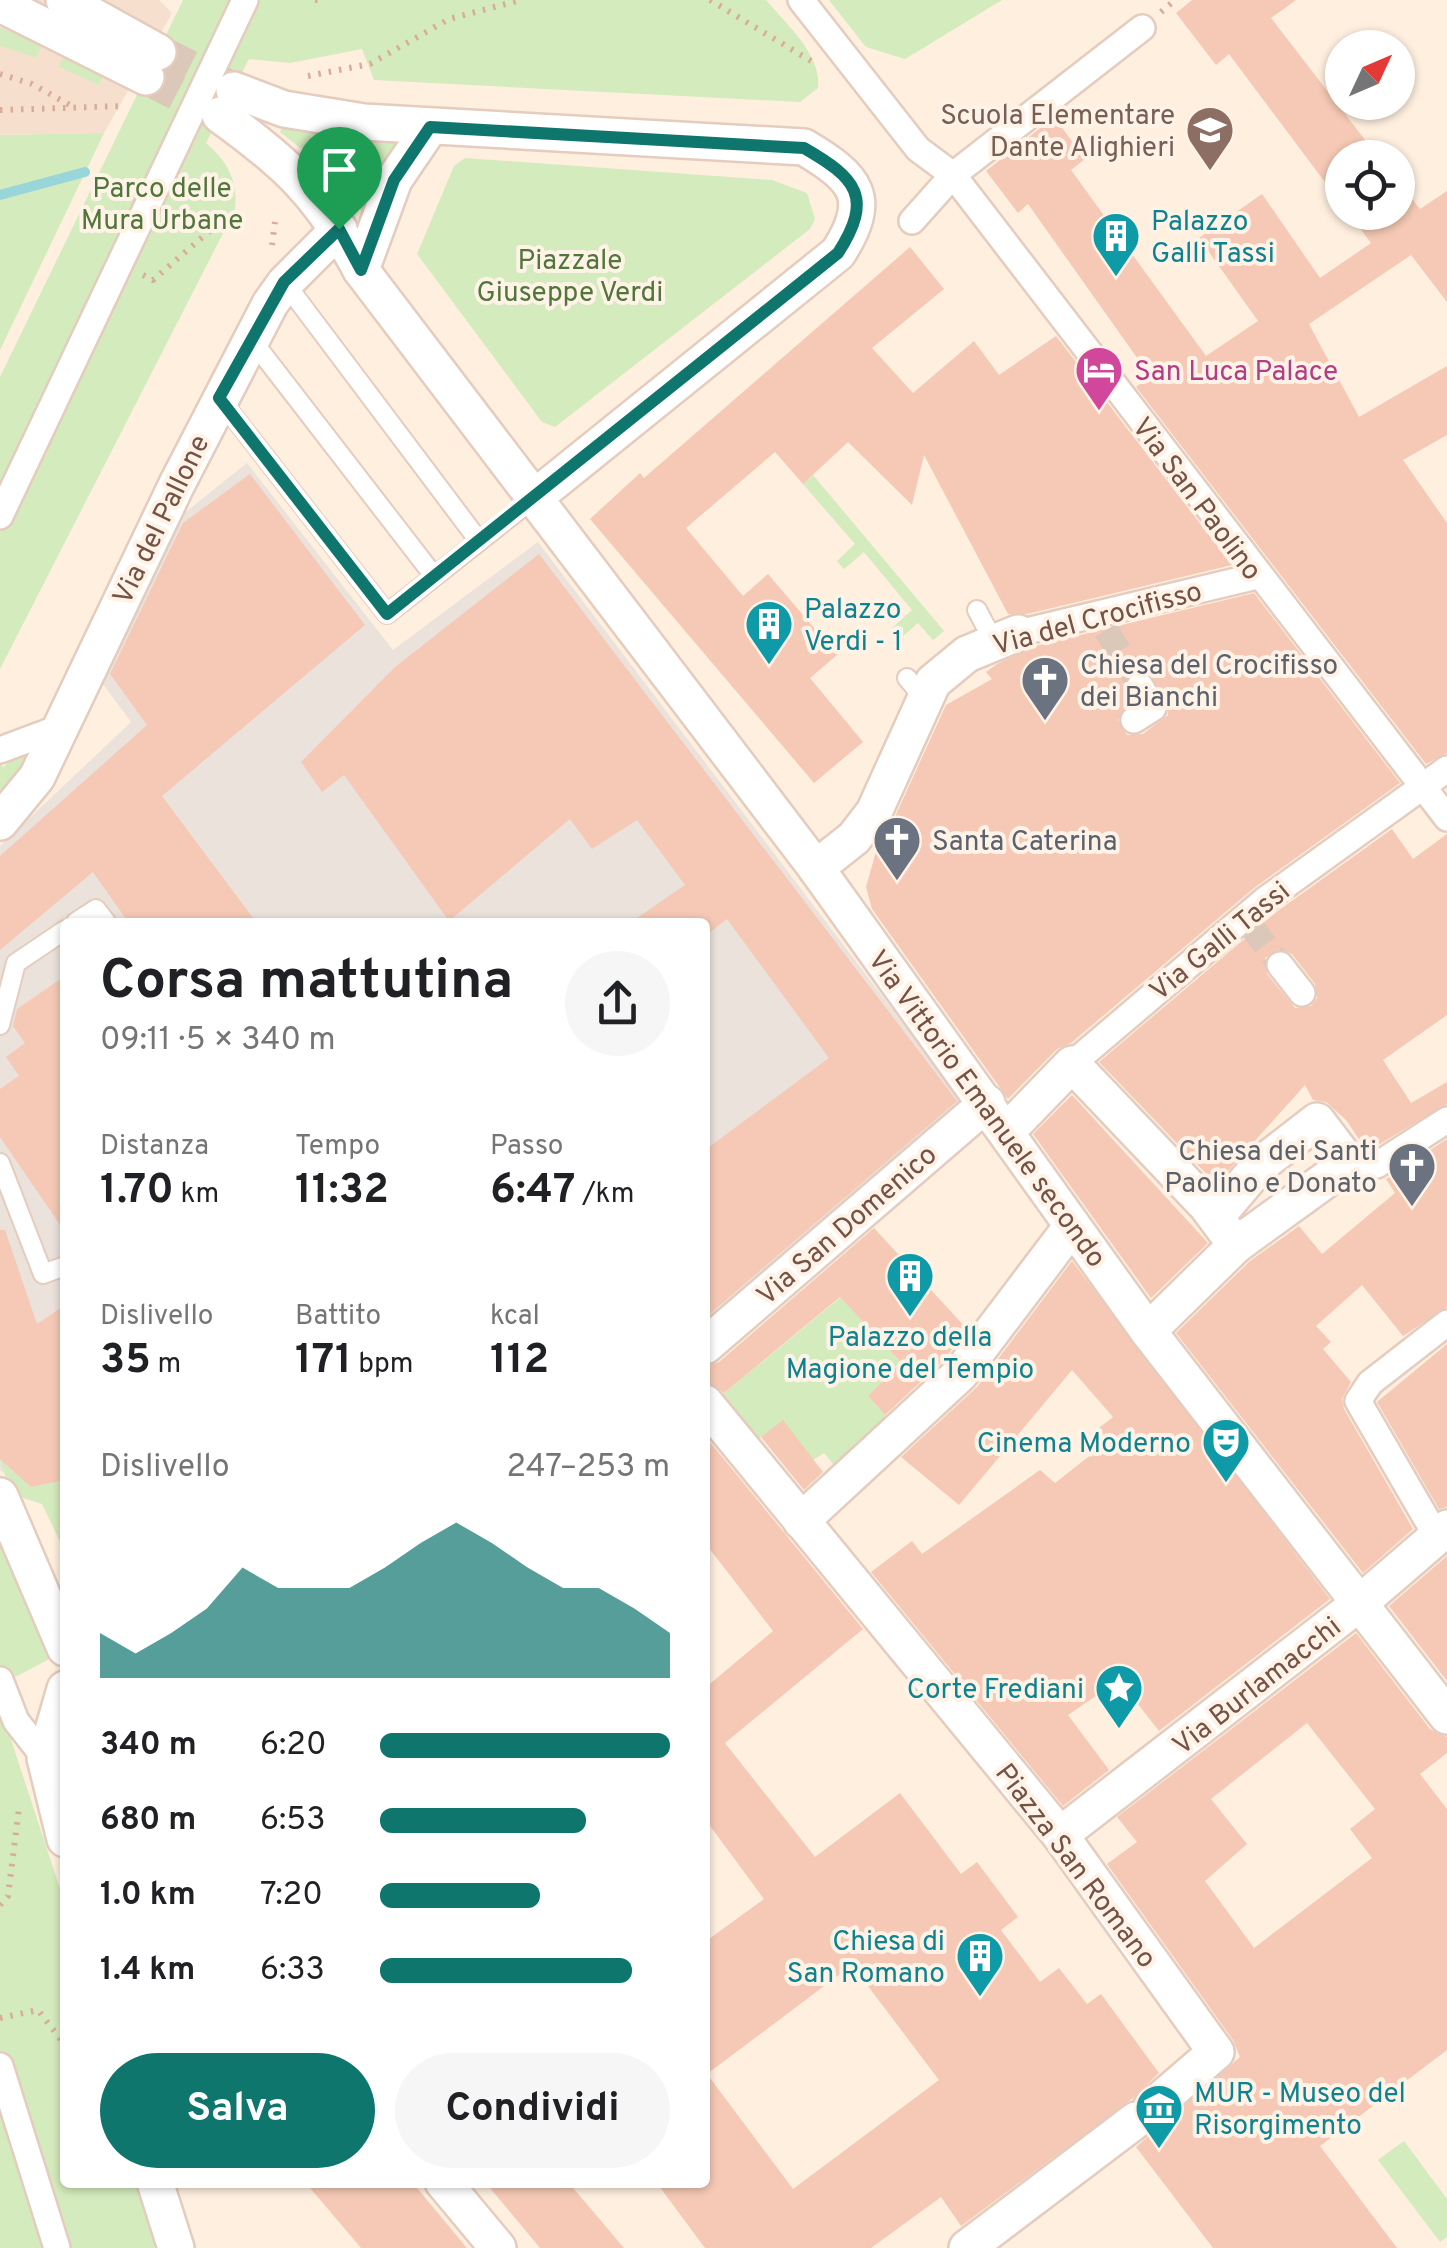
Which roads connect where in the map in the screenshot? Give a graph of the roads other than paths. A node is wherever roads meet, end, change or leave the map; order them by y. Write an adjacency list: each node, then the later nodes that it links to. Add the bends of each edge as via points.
1 (64, 0): 4 (street, via 145,78)
2 (245, 0): 15 (street)
3 (801, 0): 7 (street, Via San Paolino, via 918,149)
4 (0, 4)
5 (1142, 28): 7 (street)
6 (430, 127): 9 (street, via 227,102); 10 (street, via 394,180); 14 (street, via 804,148 840,169 858,194 857,224 838,253)
7 (953, 176): 8 (street); 18 (street, Via San Paolino)
8 (912, 221)
9 (339, 229): 10 (street); 11 (street, Via del Pallone)
10 (361, 270): 14 (street)
11 (277, 293): 12 (street, Via del Pallone); 16 (lane)
12 (250, 338): 13 (street, Via del Pallone); 17 (lane)
13 (219, 398): 17 (lane, via 387,614); 23 (street, Via del Pallone)
14 (534, 498): 16 (lane); 29 (street, Via Vittorio Emanuele secondo)
15 (0, 516)
16 (478, 541): 17 (lane)
17 (434, 576)
18 (1257, 576): 20 (street, Via del Crocifisso, via 1101,621); 26 (street, Via San Paolino)
19 (977, 610): 20 (lane)
20 (1006, 638): 29 (street, Via del Crocifisso, via 916,688 874,812)
21 (1140, 686): 22 (street, via 1153,708)
22 (1134, 720)
23 (59, 728): 24 (street); 28 (street, Via del Pallone, via 37,777)
24 (0, 750)
25 (1447, 769): 26 (street, Via Galli Tassi)
26 (1421, 788): 27 (street, Via San Paolino); 36 (street, Via Galli Tassi)
27 (1447, 818)
28 (0, 822)
29 (816, 868): 37 (street, Via Vittorio Emanuele secondo)
30 (82, 918): 31 (lane, via 96,909)
31 (103, 918)
32 (60, 933): 35 (lane, via 16,964)
33 (1280, 965): 34 (street)
34 (1302, 993)
35 (0, 1025)
36 (1072, 1064): 37 (street, Via Galli Tassi); 42 (street)
37 (997, 1117): 41 (street, Via Vittorio Emanuele secondo); 46 (street, Via San Domenico)
38 (1447, 1120): 39 (street, via 1377,1165)
39 (1349, 1163): 42 (street); 42 (street, via 1317,1122 1259,1166)
40 (0, 1164): 43 (lane, via 43,1274)
41 (1072, 1226): 45 (street, Via Vittorio Emanuele secondo); 49 (street, via 960,1374)
42 (1226, 1231): 45 (street)
43 (60, 1268)
44 (1447, 1323): 50 (street, via 1370,1382 1358,1402)
45 (1148, 1331): 51 (street, Via Vittorio Emanuele secondo)
46 (710, 1342)
47 (710, 1409): 49 (street, Piazza San Romano)
48 (0, 1496): 52 (street)
49 (801, 1521): 58 (street, Piazza San Romano)
50 (1442, 1532): 51 (street, Via Burlamacchi)
51 (1361, 1602): 55 (street, Via Vittorio Emanuele secondo); 58 (street, Via Burlamacchi)
52 (60, 1636)
53 (0, 1680): 56 (street, via 16,1721)
54 (60, 1713): 56 (street)
55 (1447, 1716)
56 (54, 1742): 57 (street)
57 (60, 1795)
58 (1060, 1834): 65 (street, Piazza San Romano, via 1216,2052 1075,2179)
59 (0, 2066): 62 (street)
60 (157, 2188): 63 (street)
61 (448, 2188): 64 (street)
62 (57, 2248)
63 (176, 2248)
64 (498, 2248)
65 (968, 2248)

